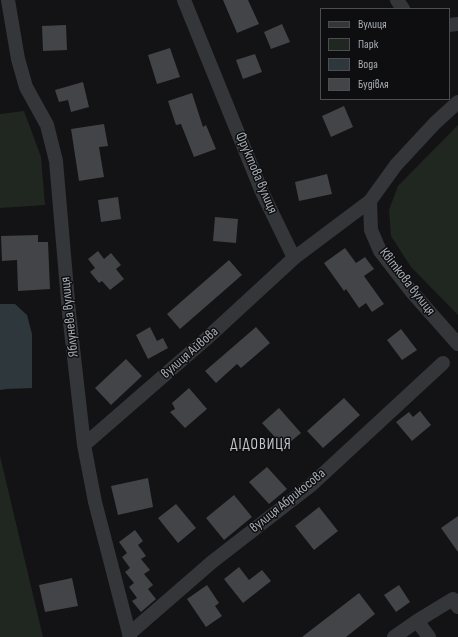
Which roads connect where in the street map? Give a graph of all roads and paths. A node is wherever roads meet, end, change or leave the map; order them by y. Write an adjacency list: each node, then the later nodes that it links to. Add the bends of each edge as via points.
1 (8, 0): 8 (street, Яблунева вулиця, via 18,59 26,87 47,125 56,161)
2 (184, 0): 5 (street, Фруктова вулиця, via 262,192)
3 (458, 102): 4 (street, via 396,165)
4 (370, 201): 5 (street); 6 (street, Квіткова вулиця, via 371,230 380,251 411,292)
5 (294, 258): 8 (street, вулиця Айвова)
6 (458, 344)
7 (443, 364): 11 (street, вулиця Абрикосова, via 310,486 212,562)
8 (84, 445): 11 (street, Яблунева вулиця)
9 (458, 607): 10 (street, via 454,598)
10 (417, 621): 12 (street); 13 (street)
11 (130, 635)
12 (394, 637)
13 (429, 637)

